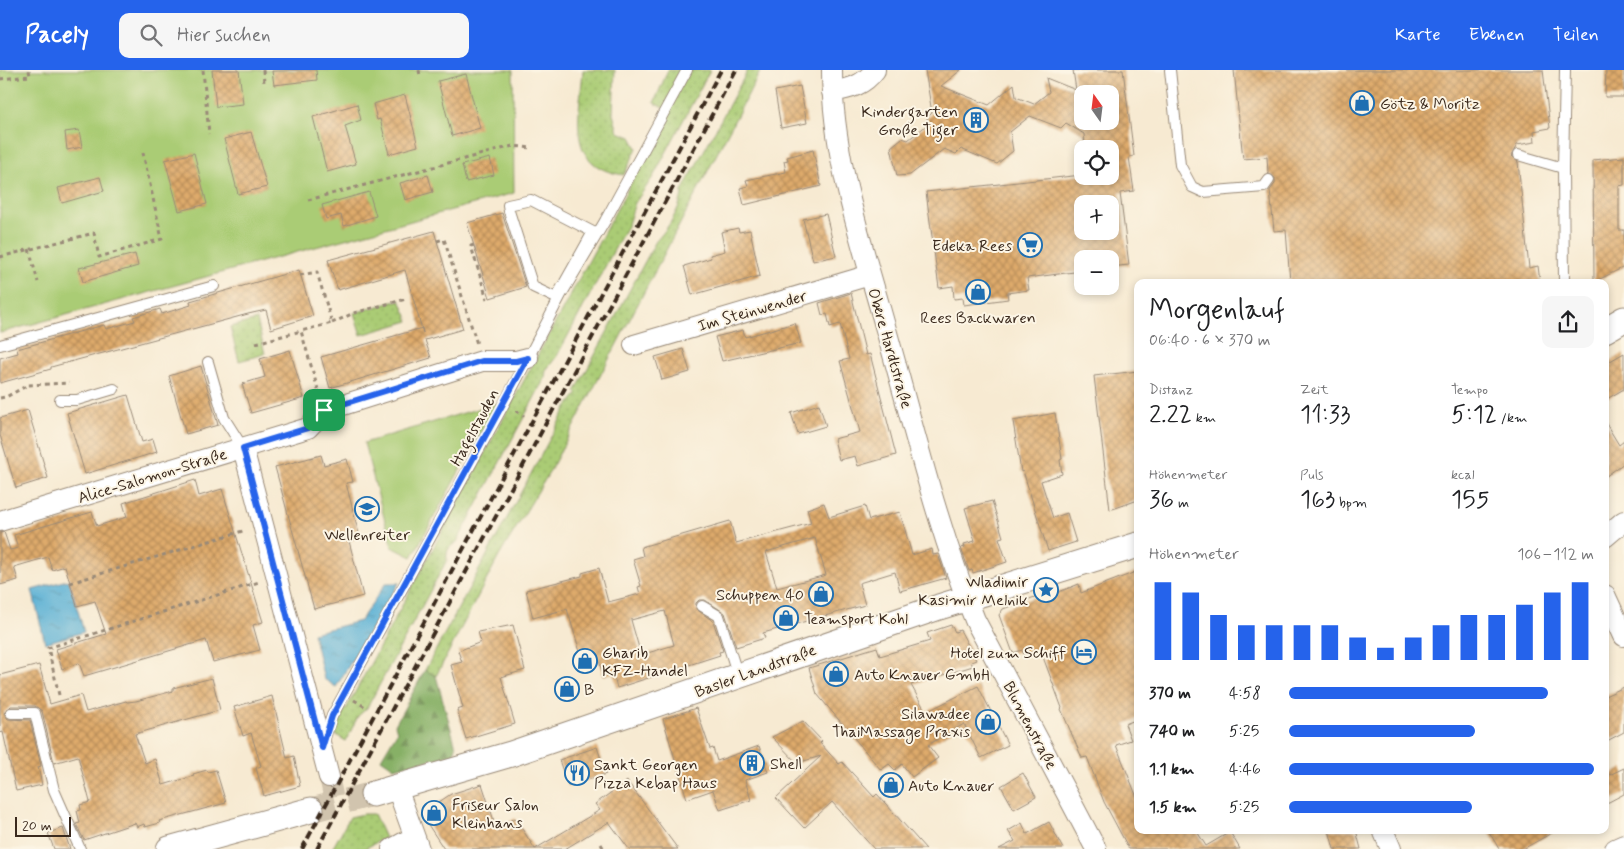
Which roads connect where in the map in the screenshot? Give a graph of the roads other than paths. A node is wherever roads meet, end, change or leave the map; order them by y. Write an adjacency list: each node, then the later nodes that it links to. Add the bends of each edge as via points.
1 (687, 70): 18 (lane, Hagelstauden)
2 (832, 70): 6 (street, Obere Hardtstraße)
3 (875, 70): 6 (street, via 869,78 851,89)
4 (1170, 70): 9 (lane, via 1180,165 1192,187 1203,192 1246,189 1264,187)
5 (1565, 70): 8 (lane)
6 (832, 92): 10 (street, Obere Hardtstraße, via 842,163)
7 (1518, 155): 8 (lane)
8 (1563, 168): 11 (lane)
9 (1269, 180)
10 (870, 275): 17 (street, Im Steinwender); 27 (street, Obere Hardtstraße, via 934,503)
11 (1564, 279)
12 (214, 286): 16 (lane)
13 (533, 286): 13 (lane, via 508,205 531,200 593,232 556,298)
14 (1624, 319): 15 (street)
15 (1609, 328)
16 (0, 345)
17 (634, 345)
18 (528, 358): 22 (street, Alice-Salomon-Straße, via 482,361 324,410 308,428); 33 (lane, Hagelstauden, via 332,716)
19 (208, 362): 22 (lane, via 224,418)
20 (114, 389): 21 (lane, via 77,400)
21 (60, 400)
22 (243, 448): 24 (street, Alice-Salomon-Straße); 33 (street)
23 (1624, 520): 25 (street)
24 (0, 521)
25 (1609, 533)
26 (1134, 546): 27 (street, Basler Landstraße)
27 (967, 599): 31 (street, Basler Landstraße); 44 (street, Blumenstraße)
28 (1609, 604): 30 (street)
29 (702, 606): 31 (lane, via 719,616)
30 (1624, 636)
31 (738, 676): 35 (street, Basler Landstraße, via 512,754)
32 (11, 713): 41 (lane, via 35,713 54,790)
33 (322, 748): 34 (street)
34 (329, 777)
35 (397, 788): 36 (street, Basler Landstraße); 39 (street)
36 (373, 794)
37 (311, 810): 42 (street)
38 (1385, 834): 45 (street)
39 (416, 843): 43 (street)
40 (1624, 845): 46 (street)
41 (80, 849)
42 (169, 849)
43 (392, 849)
44 (1096, 849)
45 (1391, 849)
46 (1615, 849)

